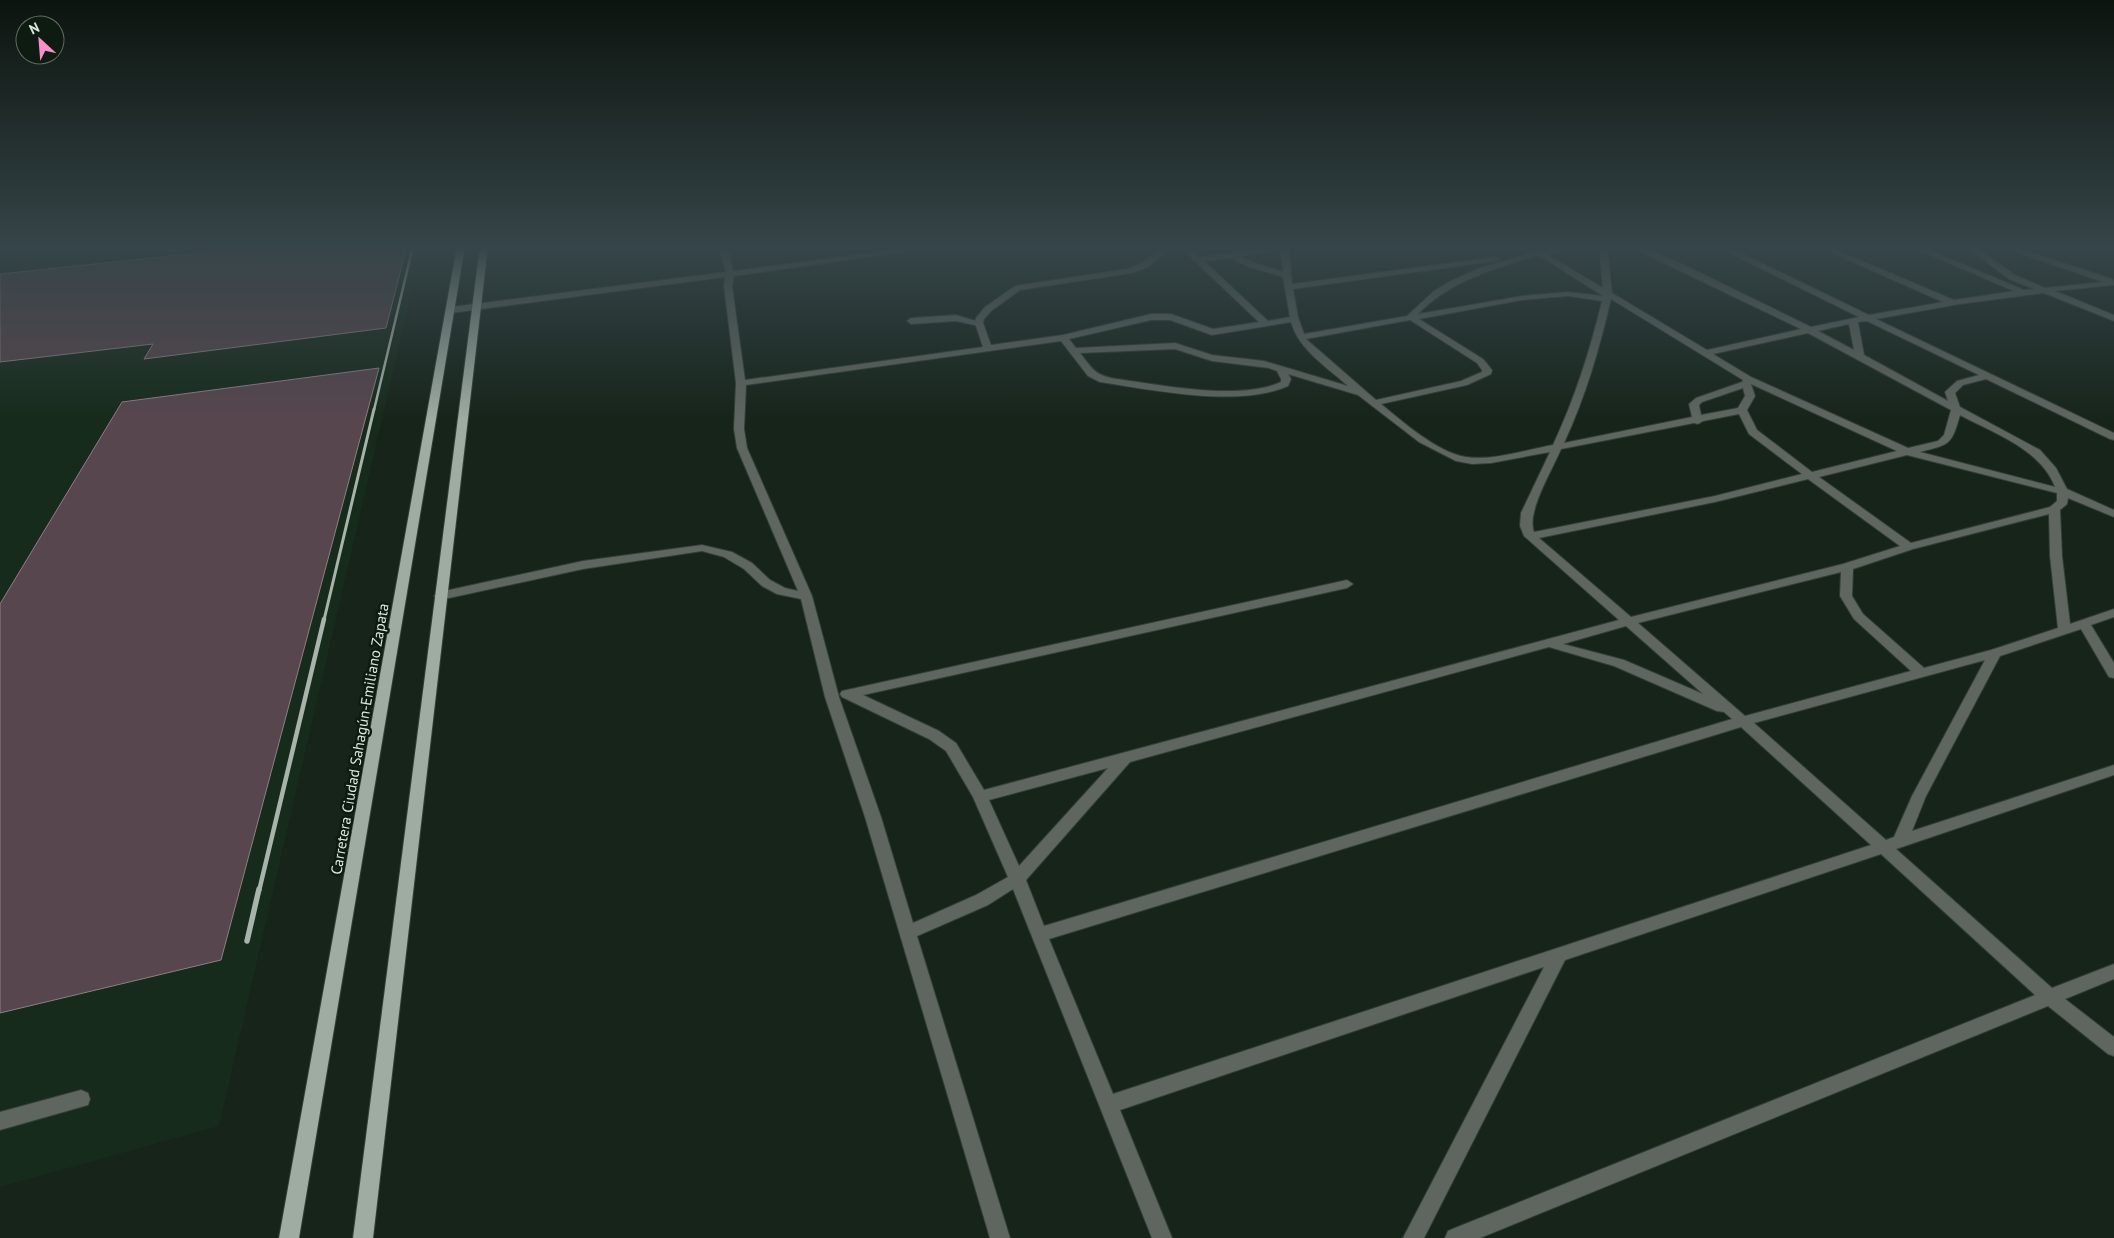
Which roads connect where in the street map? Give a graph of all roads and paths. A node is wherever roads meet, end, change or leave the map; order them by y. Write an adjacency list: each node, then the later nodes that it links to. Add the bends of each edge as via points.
1 (452, 304): 17 (main road, Carretera Ciudad Sahagún-Emiliano Zapata)
2 (477, 304): 16 (main road)
3 (501, 304): 16 (street)
4 (730, 304): 36 (street)
5 (996, 304): 24 (street, via 982,314)
6 (1244, 304): 25 (street)
7 (1292, 304): 21 (street)
8 (1421, 304): 18 (street)
9 (1492, 304): 18 (street)
10 (1605, 304): 43 (street, via 1592,360)
11 (1621, 304): 31 (street)
12 (1756, 304): 26 (street)
13 (1839, 304): 19 (street)
14 (1948, 304): 19 (street)
15 (2079, 304): 20 (street)
16 (477, 307): 17 (street); 53 (main road)
17 (451, 310): 81 (main road, Carretera Ciudad Sahagún-Emiliano Zapata)
18 (1410, 317): 27 (street); 38 (street, via 1480,360 1486,374 1464,383)
19 (1868, 318): 23 (street); 34 (street)
20 (2114, 318)
21 (1296, 319): 25 (street); 27 (street)
22 (911, 321): 24 (street, via 956,318)
23 (1853, 321): 26 (street); 32 (street)
24 (979, 323): 29 (street)
25 (1267, 325): 28 (street, via 1212,332 1162,316)
26 (1808, 329): 31 (street); 32 (street)
27 (1302, 337): 37 (street)
28 (1063, 338): 29 (street); 30 (street)
29 (988, 348): 36 (street)
30 (1074, 351): 33 (street, via 1175,346 1215,359 1256,361); 33 (street, via 1091,374 1100,379 1220,393 1280,388 1286,379)
31 (1707, 353): 35 (street)
32 (1860, 359): 40 (street)
33 (1281, 369): 37 (street)
34 (1989, 375): 40 (street, via 1960,383 1950,392); 42 (street)
35 (1747, 381): 39 (street, via 1750,396); 41 (street, via 1698,400 1694,411); 44 (street)
36 (741, 383): 54 (street, via 739,429 742,448)
37 (1362, 393): 38 (street)
38 (1375, 403): 43 (street, via 1420,438 1456,458 1479,460)
39 (1742, 410): 41 (street); 45 (street, via 1753,432)
40 (1956, 410): 44 (street, via 1948,436 1942,443); 46 (street, via 2036,452 2051,466)
41 (1698, 420): 43 (street)
42 (2114, 437)
43 (1556, 448): 49 (street, via 1527,513 1526,526)
44 (1905, 451): 45 (street); 46 (street)
45 (1808, 476): 49 (street); 50 (street)
46 (2064, 492): 47 (street, via 2063,502); 48 (street)
47 (2054, 509): 50 (street); 58 (street)
48 (2114, 514)
49 (1530, 536): 56 (street)
50 (1909, 548): 51 (street)
51 (1848, 567): 56 (street); 61 (street, via 1846,596 1858,616)
52 (1348, 584): 63 (street)
53 (440, 596): 54 (street, via 583,564 702,548 728,554 781,591); 82 (main road)
54 (806, 596): 64 (street)
55 (2114, 613): 57 (street)
56 (1631, 621): 59 (street); 65 (street)
57 (2083, 622): 58 (street); 62 (street)
58 (2064, 629): 60 (street)
59 (1549, 645): 65 (street, via 1589,652 1619,662); 66 (street)
60 (1994, 653): 61 (street); 69 (street, via 1919,796)
61 (1920, 672): 65 (street)
62 (2114, 674)
63 (849, 694): 64 (street); 68 (street, via 908,720 951,746)
64 (832, 697): 72 (street, via 873,817)
65 (1738, 717): 70 (street); 73 (street)
66 (1125, 758): 68 (street); 71 (street)
67 (2114, 770): 69 (street)
68 (980, 796): 71 (street)
69 (1900, 842): 70 (street)
70 (1884, 848): 74 (street); 76 (street)
71 (1017, 879): 72 (street, via 982,900); 73 (street)
72 (907, 933): 83 (street)
73 (1038, 935): 79 (street)
74 (1559, 956): 79 (street); 85 (street)
75 (2114, 971): 76 (street)
76 (2049, 996): 77 (street); 86 (street)
77 (2114, 1048)
78 (81, 1099): 80 (street)
79 (1109, 1105): 84 (street)
80 (0, 1121)
81 (289, 1238)
82 (363, 1238)
83 (1000, 1238)
84 (1162, 1238)
85 (1413, 1238)
86 (1455, 1238)

